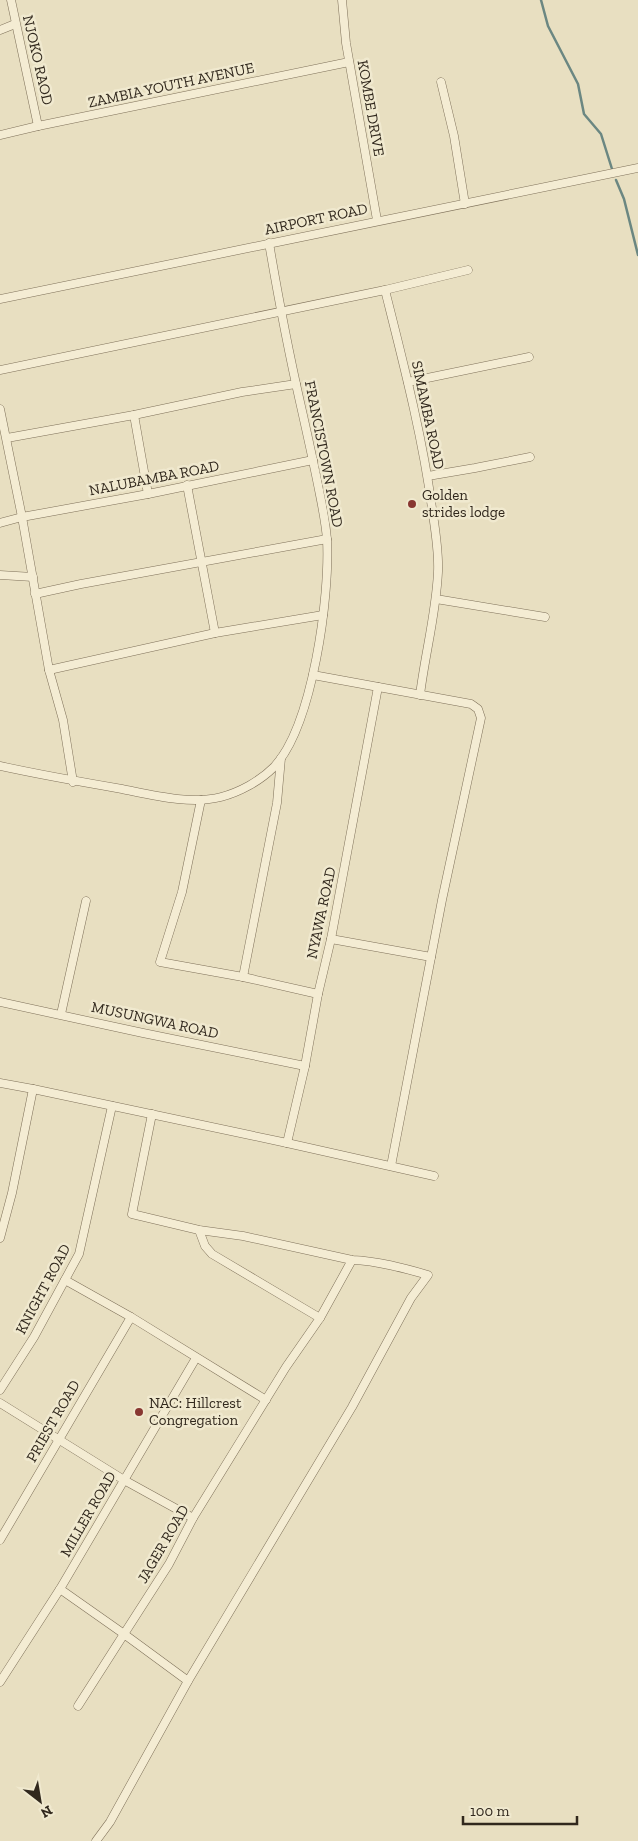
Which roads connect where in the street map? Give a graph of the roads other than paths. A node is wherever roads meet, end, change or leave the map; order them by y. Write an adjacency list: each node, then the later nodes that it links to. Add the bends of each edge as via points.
1 (11, 0): 3 (street, NJOKO RAOD)
2 (342, 0): 5 (street, KOMBE DRIVE)
3 (16, 24): 4 (street); 7 (street, NJOKO RAOD)
4 (0, 30)
5 (349, 62): 7 (street, ZAMBIA YOUTH AVENUE); 11 (street, KOMBE DRIVE)
6 (440, 82): 10 (street, via 454,136)
7 (38, 126): 8 (street, ZAMBIA YOUTH AVENUE)
8 (0, 135)
9 (638, 168): 10 (street, AIRPORT ROAD)
10 (465, 204): 11 (street, AIRPORT ROAD)
11 (377, 220): 12 (street, AIRPORT ROAD)
12 (269, 244): 15 (street, AIRPORT ROAD); 16 (street, FRANCISTOWN ROAD)
13 (468, 270): 14 (street)
14 (385, 290): 16 (street); 19 (street, SIMAMBA ROAD)
15 (0, 299)
16 (281, 310): 18 (street); 20 (street, FRANCISTOWN ROAD)
17 (529, 357): 19 (street)
18 (0, 370)
19 (408, 382): 26 (street, SIMAMBA ROAD)
20 (296, 384): 22 (street); 25 (street, FRANCISTOWN ROAD)
21 (0, 409): 23 (street)
22 (134, 415): 23 (street); 28 (street)
23 (7, 438): 29 (street)
24 (530, 457): 26 (street)
25 (313, 460): 27 (street, NALUBAMBA ROAD); 31 (street, FRANCISTOWN ROAD)
26 (428, 476): 36 (street, SIMAMBA ROAD, via 438,551)
27 (187, 485): 28 (street, NALUBAMBA ROAD); 32 (street)
28 (148, 494): 29 (street, NALUBAMBA ROAD)
29 (22, 517): 30 (street, NALUBAMBA ROAD); 34 (street)
30 (0, 524)
31 (327, 539): 32 (street); 37 (street, FRANCISTOWN ROAD)
32 (202, 562): 35 (street); 39 (street)
33 (0, 575): 34 (street)
34 (33, 577): 35 (street)
35 (35, 594): 40 (street)
36 (436, 599): 38 (street); 43 (street, SIMAMBA ROAD)
37 (323, 615): 39 (street); 41 (street, FRANCISTOWN ROAD)
38 (545, 617)
39 (215, 633): 40 (street)
40 (48, 670): 46 (street, via 63,720)
41 (312, 675): 42 (street); 44 (street, FRANCISTOWN ROAD, via 301,717)
42 (378, 687): 43 (street); 49 (street, NYAWA ROAD)
43 (420, 695): 50 (street, via 471,704 478,709 480,718)
44 (281, 758): 47 (street, FRANCISTOWN ROAD, via 250,786 219,798); 51 (street, via 277,803)
45 (0, 766): 46 (street, FRANCISTOWN ROAD)
46 (73, 782): 47 (street, FRANCISTOWN ROAD, via 161,797)
47 (201, 800): 51 (street, via 182,892 160,962)
48 (86, 901): 54 (street)
49 (331, 939): 50 (street); 52 (street, NYAWA ROAD)
50 (431, 957): 61 (street)
51 (243, 977): 52 (street)
52 (318, 994): 55 (street, NYAWA ROAD)
53 (0, 1002): 54 (street, MUSUNGWA ROAD)
54 (61, 1014): 55 (street, MUSUNGWA ROAD)
55 (305, 1066): 60 (street, NYAWA ROAD)
56 (0, 1083): 57 (street)
57 (33, 1088): 58 (street); 64 (street)
58 (112, 1106): 59 (street); 66 (street, KNIGHT ROAD, via 82,1246)
59 (152, 1114): 60 (street); 63 (street, via 132,1214)
60 (288, 1143): 61 (street)
61 (391, 1166): 62 (street)
62 (434, 1176)
63 (199, 1230): 65 (street, via 253,1238); 68 (street, via 212,1254)
64 (0, 1238)
65 (352, 1260): 68 (street, JAGER ROAD); 79 (street, via 388,1264 428,1275 411,1298 352,1407)
66 (65, 1280): 67 (street); 70 (street, KNIGHT ROAD)
67 (131, 1317): 69 (street); 73 (street, PRIEST ROAD)
68 (320, 1318): 71 (street, JAGER ROAD)
69 (196, 1358): 71 (street); 74 (street, MILLER ROAD)
70 (0, 1390)
71 (266, 1400): 75 (street, JAGER ROAD)
72 (0, 1403): 73 (street)
73 (58, 1439): 74 (street); 76 (street, PRIEST ROAD)
74 (124, 1480): 75 (street); 77 (street, MILLER ROAD)
75 (193, 1518): 78 (street, JAGER ROAD, via 169,1564)
76 (0, 1540)
77 (60, 1589): 78 (street); 80 (street, MILLER ROAD)
78 (124, 1634): 79 (street); 81 (street, JAGER ROAD)
79 (188, 1681): 82 (street, via 110,1822)
80 (0, 1682)
81 (78, 1706)
82 (96, 1841)

